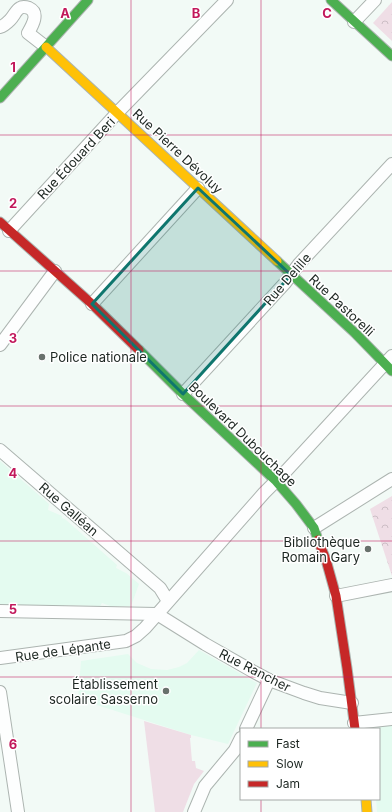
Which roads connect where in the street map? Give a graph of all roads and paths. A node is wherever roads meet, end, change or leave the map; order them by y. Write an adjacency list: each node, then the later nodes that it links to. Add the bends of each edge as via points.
1 (88, 0): 7 (main road)
2 (227, 0): 10 (street, Rue Édouard Beri)
3 (331, 0): 5 (main road)
4 (375, 0): 5 (street)
5 (354, 22): 8 (main road)
6 (0, 28): 7 (street, via 22,7 32,9 35,19 28,33)
7 (46, 47): 9 (main road); 10 (main road, Rue Pierre Dévoluy)
8 (392, 56)
9 (0, 98)
10 (118, 112): 12 (main road, Rue Pierre Dévoluy); 14 (street, Rue Édouard Beri)
11 (392, 164): 16 (street, Rue Delille)
12 (198, 188): 16 (main road, Rue Pierre Dévoluy); 17 (street)
13 (0, 222): 14 (main road, Boulevard Dubouchage)
14 (9, 231): 15 (main road, Boulevard Dubouchage)
15 (55, 271): 17 (main road, Boulevard Dubouchage); 18 (street)
16 (291, 275): 19 (main road, Rue Pastorelli); 20 (street, Rue Delille)
17 (92, 304): 20 (main road, Boulevard Dubouchage)
18 (0, 345)
19 (390, 364): 23 (street)
20 (183, 394): 23 (main road, Boulevard Dubouchage)
21 (0, 450): 27 (street, Rue Galléan, via 160,588)
22 (392, 479): 24 (street)
23 (276, 481): 24 (main road, Boulevard Dubouchage); 27 (street)
24 (314, 528): 26 (main road, Boulevard Dubouchage)
25 (392, 585): 26 (street)
26 (336, 596): 33 (main road, Boulevard Dubouchage)
27 (168, 601): 29 (street)
28 (0, 611): 29 (street)
29 (157, 614): 30 (street, Rue de Lépante, via 136,636 126,641); 31 (street, Rue Rancher)
30 (0, 658)
31 (269, 680): 33 (street, Rue Rancher, via 304,694); 36 (street)
32 (0, 692): 39 (street)
33 (352, 704): 35 (main road, Boulevard Dubouchage)
34 (392, 719): 35 (street)
35 (355, 726)
36 (246, 728)
37 (240, 740): 40 (street, via 205,786)
38 (366, 800): 41 (main road)
39 (18, 812)
40 (194, 812)
41 (367, 812)

